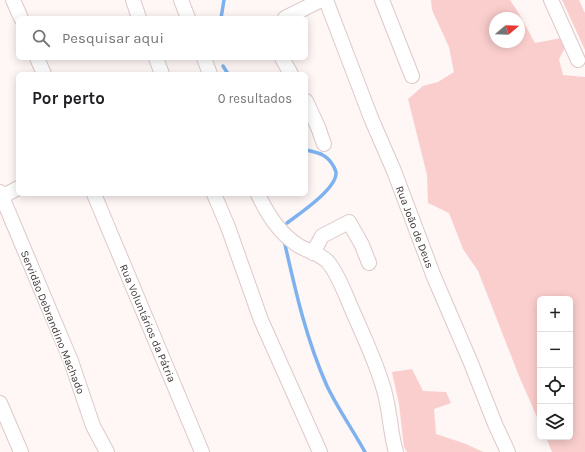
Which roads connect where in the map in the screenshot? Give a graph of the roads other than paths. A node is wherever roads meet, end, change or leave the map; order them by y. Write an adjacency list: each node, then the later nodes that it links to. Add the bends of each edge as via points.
1 (13, 0): 8 (lane)
2 (133, 0): 9 (lane)
3 (181, 0): 10 (lane)
4 (321, 0): 11 (lane)
5 (326, 0): 37 (lane, Rua João de Deus, via 434,277)
6 (382, 0): 21 (lane)
7 (551, 0): 16 (lane)
8 (20, 16)
9 (138, 16)
10 (187, 16)
11 (289, 16)
12 (38, 60): 17 (lane)
13 (157, 60): 18 (lane)
14 (205, 60): 19 (lane)
15 (283, 60): 20 (lane)
16 (578, 60)
17 (43, 72)
18 (161, 72)
19 (209, 72)
20 (291, 72)
21 (412, 76)
22 (308, 106): 23 (lane)
23 (324, 144)
24 (16, 189): 25 (lane)
25 (1, 196): 33 (lane, Servidão Debrandino Machado, via 71,362 93,426)
26 (95, 196): 34 (lane, Rua Voluntários da Pátria)
27 (215, 196): 35 (lane, via 261,320)
28 (259, 196): 29 (lane, via 275,224 297,244)
29 (313, 253): 30 (lane, via 322,236 349,222); 36 (lane, via 322,257 334,273 362,333 384,390)
30 (369, 263)
31 (0, 404): 32 (lane)
32 (21, 452)
33 (107, 452)
34 (202, 452)
35 (320, 452)
36 (396, 452)
37 (508, 452)

